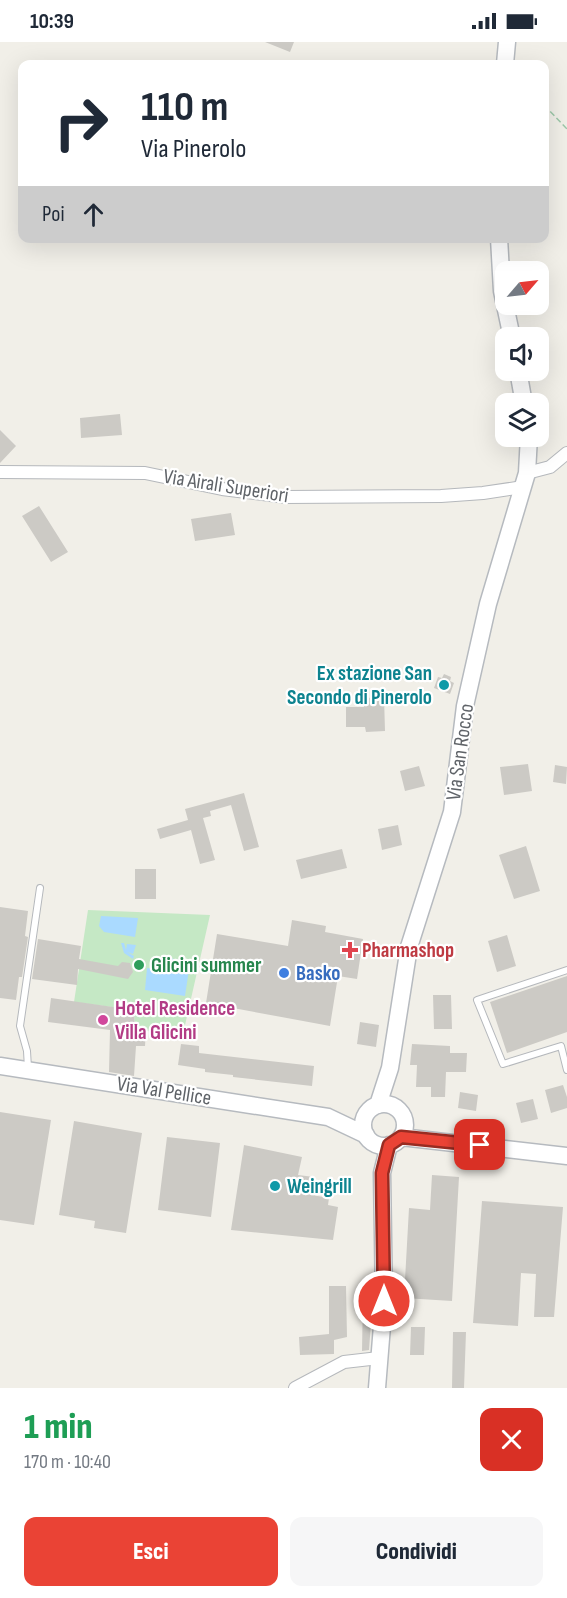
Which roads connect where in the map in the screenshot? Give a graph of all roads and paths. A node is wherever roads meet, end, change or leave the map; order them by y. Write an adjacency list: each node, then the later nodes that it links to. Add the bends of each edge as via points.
1 (507, 42): 2 (street)
2 (506, 60)
3 (549, 110): 4 (path)
4 (567, 129)
5 (499, 243): 6 (street, via 502,291)
6 (510, 327)
7 (528, 447): 10 (street, Via San Rocco)
8 (567, 453): 10 (street, Via Airali Superiori)
9 (0, 472): 10 (street, Via Airali Superiori, via 145,473 286,497 441,496 483,493)
10 (525, 480): 14 (street, Via San Rocco, via 488,604 465,706 452,812 409,947)
11 (40, 888): 16 (lane, via 20,1026)
12 (567, 970): 15 (lane, via 477,1000 503,1064 561,1046)
13 (0, 1066): 16 (street, Via Val Pellice)
14 (390, 1068): 17 (street, Via San Rocco); 19 (street, Via San Rocco)
15 (567, 1070)
16 (28, 1071): 18 (street, Via Val Pellice)
17 (374, 1108): 18 (street); 19 (street, via 388,1104); 20 (street, Via San Rocco, via 363,1124)
18 (328, 1117): 20 (street)
19 (398, 1128): 20 (street, via 378,1145); 21 (street, via 436,1140); 22 (street)
20 (369, 1138): 22 (street)
21 (567, 1156)
22 (382, 1173): 23 (street, via 384,1301)
23 (379, 1358): 24 (street, via 344,1362); 25 (street)
24 (295, 1388)
25 (377, 1388)

